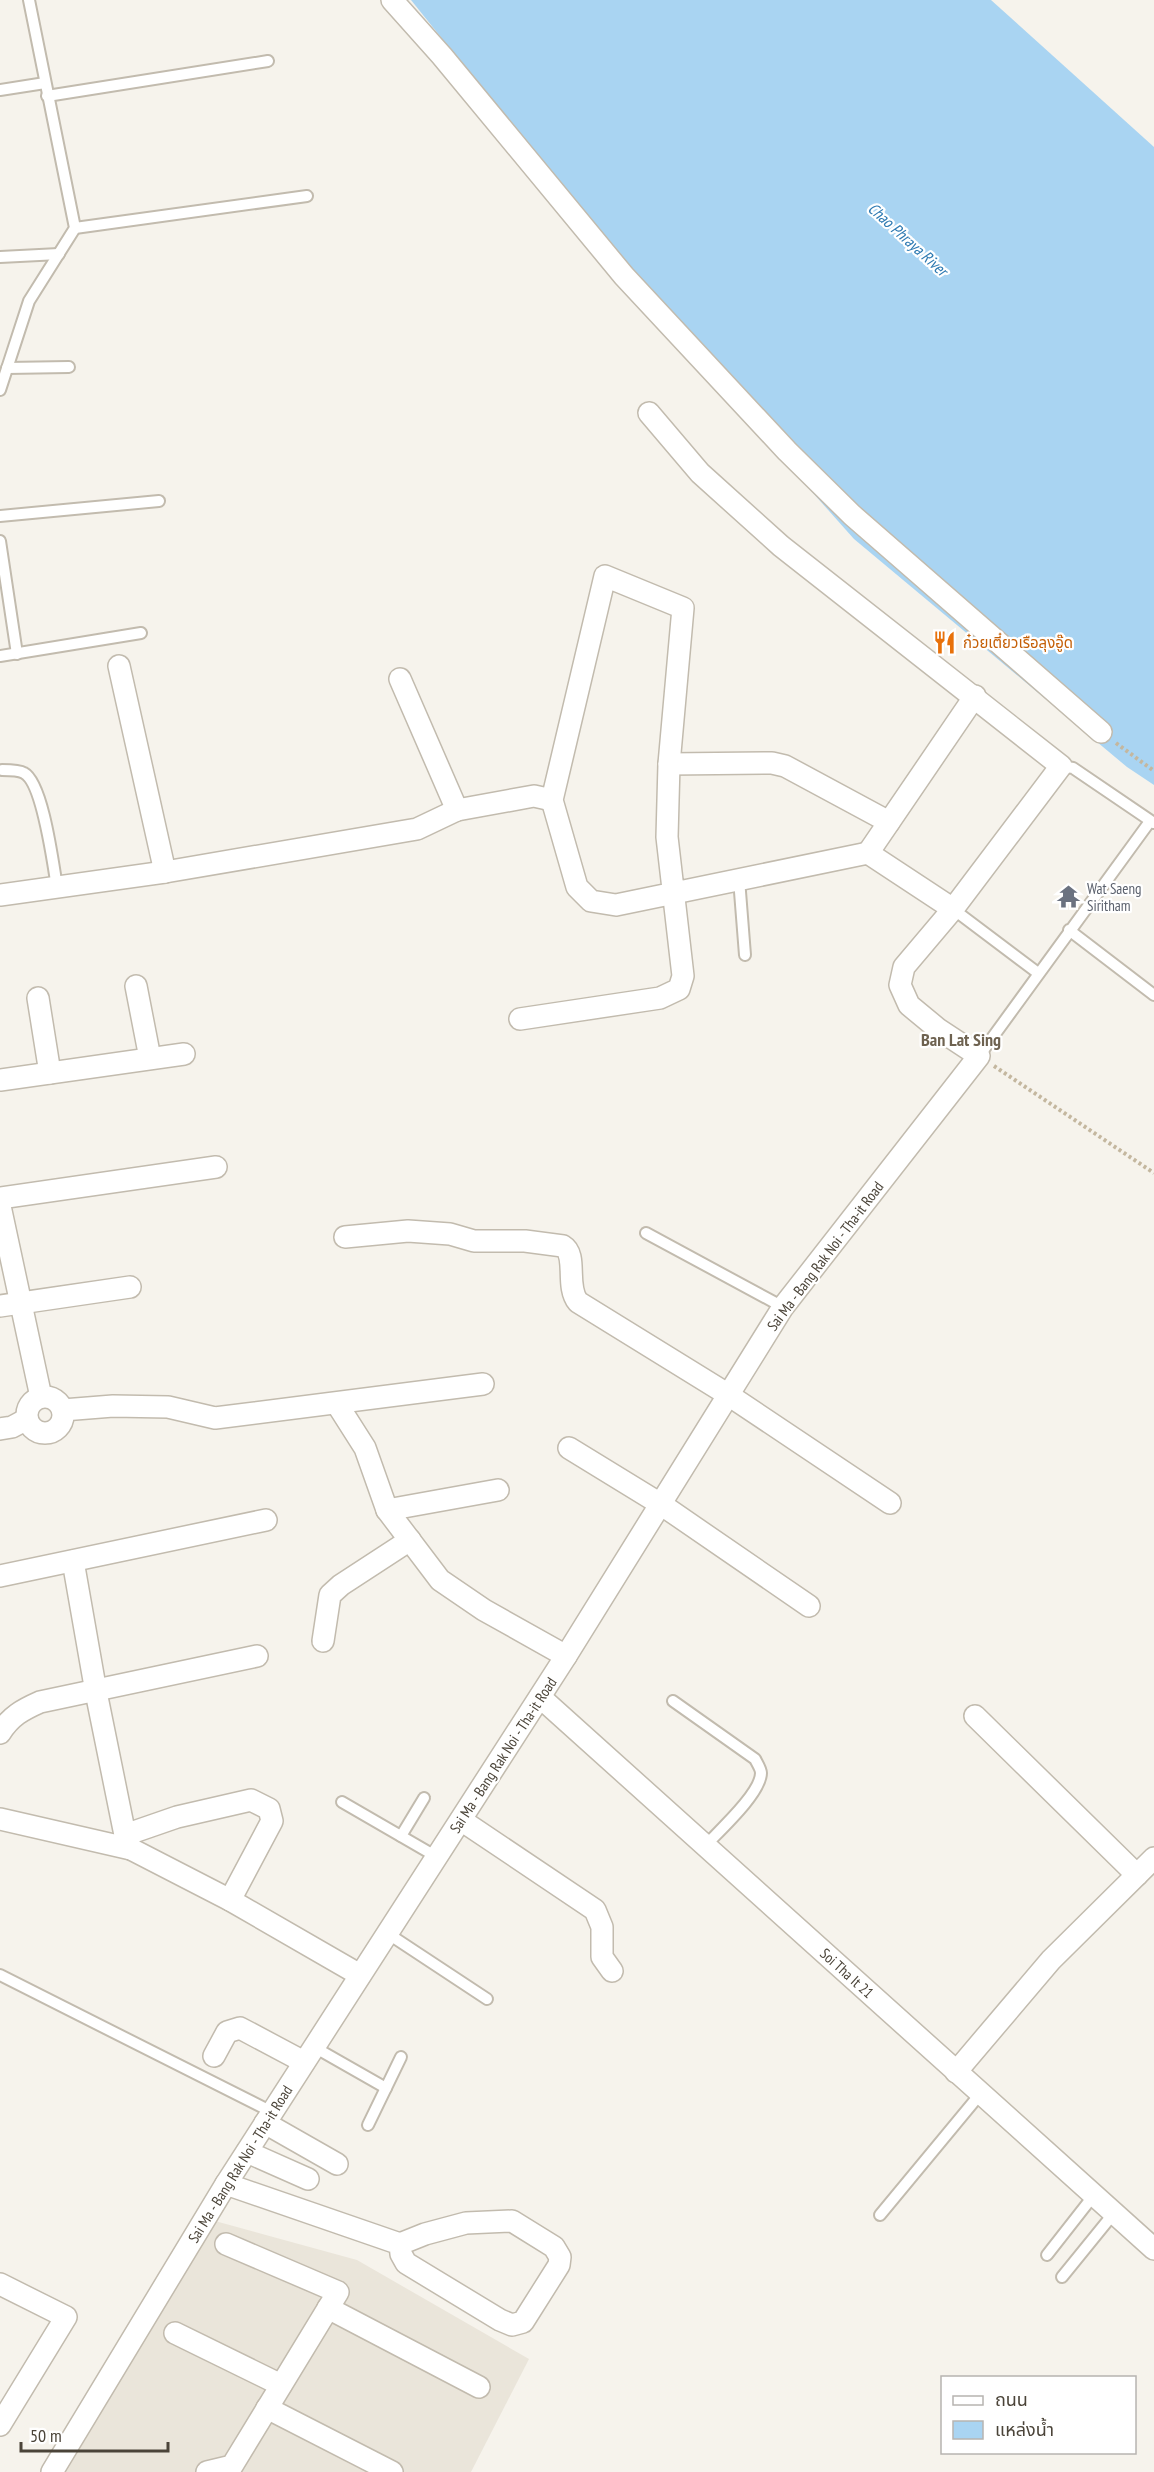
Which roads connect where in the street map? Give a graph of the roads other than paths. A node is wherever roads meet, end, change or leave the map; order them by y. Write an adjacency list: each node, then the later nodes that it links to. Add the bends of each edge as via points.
1 (29, 0): 4 (lane)
2 (392, 0): 24 (street, via 624,276 787,451 852,514)
3 (268, 61): 6 (lane)
4 (45, 83): 5 (lane); 6 (lane)
5 (0, 90)
6 (47, 96): 8 (lane)
7 (307, 196): 8 (lane)
8 (75, 228): 9 (lane)
9 (59, 254): 10 (lane); 12 (lane, via 29,301)
10 (0, 257)
11 (69, 367): 12 (lane)
12 (7, 368): 13 (lane)
13 (0, 390)
14 (650, 413): 23 (street, via 700,473 781,546)
15 (159, 501): 16 (lane)
16 (0, 516)
17 (0, 541): 19 (lane)
18 (141, 633): 19 (lane)
19 (17, 654): 20 (lane)
20 (0, 656)
21 (119, 666): 33 (street)
22 (400, 679): 29 (street)
23 (975, 696): 26 (street); 30 (street)
24 (1101, 732)
25 (669, 764): 28 (street, via 683,608 605,576); 30 (street, via 785,766); 36 (street, via 667,837)
26 (1061, 766): 31 (lane, via 1073,768); 38 (street)
27 (2, 770): 35 (lane, via 24,772 34,782)
28 (552, 800): 29 (street, via 534,796); 36 (street, via 577,887 591,901 616,905)
29 (457, 810): 33 (street, via 417,829)
30 (889, 822): 32 (street)
31 (1151, 824): 39 (lane)
32 (868, 852): 34 (street); 38 (street)
33 (165, 872): 35 (street)
34 (739, 879): 36 (street); 40 (lane)
35 (57, 887): 37 (street)
36 (673, 893): 45 (street, via 683,976 679,989 660,998)
37 (0, 895)
38 (953, 909): 41 (lane); 47 (street, via 903,967 900,985 909,1005)
39 (1069, 930): 41 (lane); 43 (lane)
40 (745, 954)
41 (1038, 973): 47 (lane)
42 (136, 986): 48 (street)
43 (1154, 995)
44 (38, 998): 49 (street)
45 (520, 1019)
46 (184, 1054): 48 (street)
47 (979, 1056): 58 (street, Sai Ma - Bang Rak Noi - Tha-it Road)
48 (150, 1058): 49 (street)
49 (50, 1073): 50 (street)
50 (0, 1080)
51 (216, 1167): 52 (street)
52 (0, 1198)
53 (0, 1206): 57 (street)
54 (646, 1233): 58 (lane)
55 (345, 1237): 60 (street, via 408,1231 450,1234 474,1241 563,1245 570,1254 572,1290 578,1302)
56 (130, 1287): 57 (street)
57 (10, 1305): 61 (street)
58 (783, 1307): 60 (street, Sai Ma - Bang Rak Noi - Tha-it Road)
59 (483, 1384): 62 (street)
60 (727, 1394): 68 (street); 69 (street, Sai Ma - Bang Rak Noi - Tha-it Road)
61 (41, 1397): 63 (street, via 53,1397); 64 (street, via 30,1405)
62 (337, 1404): 63 (street, via 215,1418 168,1407); 70 (street, via 364,1448)
63 (63, 1410): 64 (street, via 60,1426 51,1432 35,1430)
64 (27, 1419): 65 (street)
65 (0, 1429)
66 (569, 1448): 69 (street)
67 (498, 1490): 70 (street)
68 (890, 1503)
69 (662, 1505): 75 (street); 78 (street, Sai Ma - Bang Rak Noi - Tha-it Road)
70 (387, 1510): 72 (street)
71 (266, 1520): 73 (street)
72 (410, 1540): 76 (street, via 330,1595); 78 (street, via 440,1580)
73 (73, 1561): 74 (street); 79 (street)
74 (0, 1576)
75 (809, 1606)
76 (323, 1641)
77 (257, 1656): 79 (street)
78 (566, 1656): 80 (street, Sai Ma - Bang Rak Noi - Tha-it Road)
79 (96, 1692): 83 (street, via 40,1702 21,1710); 89 (street)
80 (540, 1697): 87 (street, Sai Ma - Bang Rak Noi - Tha-it Road); 90 (street, Soi Tha It 21)
81 (673, 1701): 90 (lane, via 755,1760 761,1772 741,1808)
82 (975, 1716): 93 (street)
83 (0, 1733)
84 (424, 1798): 88 (lane)
85 (342, 1802): 88 (lane)
86 (0, 1819): 89 (street)
87 (461, 1820): 91 (street, Sai Ma - Bang Rak Noi - Tha-it Road); 96 (street, via 595,1910 602,1927 602,1957)
88 (401, 1836): 91 (lane)
89 (128, 1842): 94 (street); 94 (street, via 177,1817 251,1800 269,1809 272,1821)
90 (705, 1846): 103 (street, Soi Tha It 21)
91 (436, 1857): 95 (street, Sai Ma - Bang Rak Noi - Tha-it Road)
92 (1154, 1858): 93 (street)
93 (1137, 1875): 103 (street, via 1051,1960)
94 (230, 1900): 98 (street)
95 (387, 1933): 98 (street, Sai Ma - Bang Rak Noi - Tha-it Road); 99 (lane)
96 (612, 1971)
97 (0, 1975): 106 (lane)
98 (360, 1975): 100 (street, Sai Ma - Bang Rak Noi - Tha-it Road)
99 (488, 1999)
100 (309, 2055): 101 (street, via 240,2028 227,2032); 104 (lane); 106 (street, Sai Ma - Bang Rak Noi - Tha-it Road)
101 (214, 2056)
102 (401, 2057): 104 (lane)
103 (956, 2072): 105 (street, Soi Tha It 21)
104 (386, 2088): 107 (lane)
105 (981, 2093): 112 (street, Soi Tha It 21); 114 (lane)
106 (269, 2118): 108 (street, Sai Ma - Bang Rak Noi - Tha-it Road); 109 (street)
107 (368, 2125)
108 (247, 2152): 110 (street); 111 (street, Sai Ma - Bang Rak Noi - Tha-it Road)
109 (337, 2163)
110 (308, 2178)
111 (226, 2184): 116 (street); 127 (street, Sai Ma - Bang Rak Noi - Tha-it Road)
112 (1094, 2195): 113 (street, Soi Tha It 21); 118 (lane)
113 (1114, 2213): 117 (street, Soi Tha It 21); 119 (lane)
114 (880, 2215)
115 (226, 2244): 121 (street, via 338,2292)
116 (400, 2244): 116 (street, via 466,2223 512,2221 554,2247 560,2257 559,2265 523,2322 512,2325 406,2263)
117 (1154, 2249)
118 (1047, 2255)
119 (1062, 2277)
120 (0, 2284): 126 (street, via 66,2317)
121 (328, 2308): 123 (street); 124 (street)
122 (174, 2333): 123 (street)
123 (281, 2385): 125 (street)
124 (479, 2387)
125 (267, 2408): 128 (street, via 232,2466); 129 (street)
126 (0, 2425)
127 (52, 2472)
128 (207, 2472)
129 (392, 2472)

